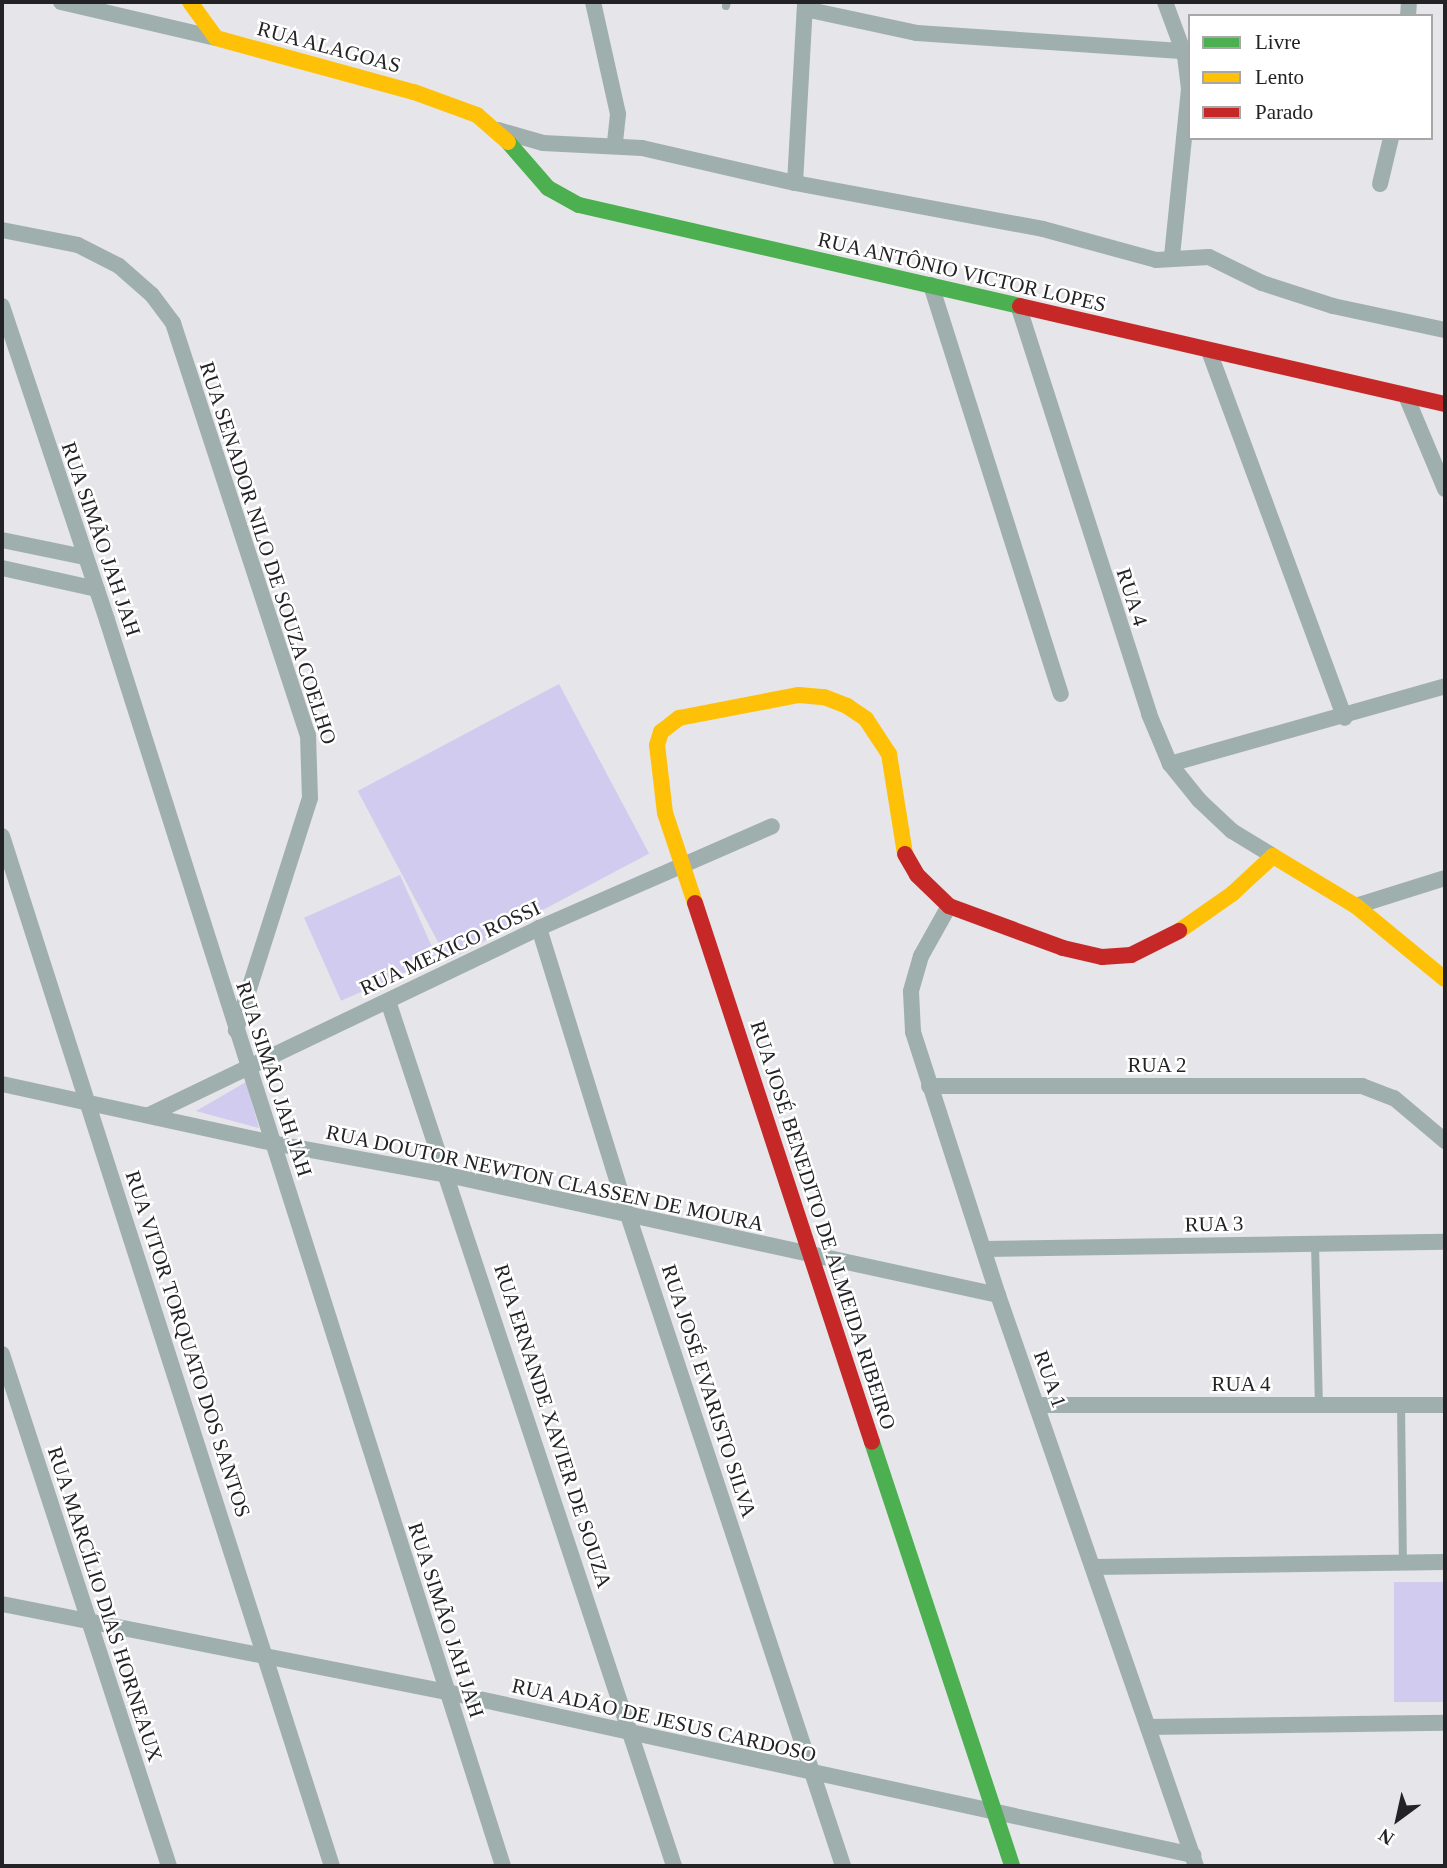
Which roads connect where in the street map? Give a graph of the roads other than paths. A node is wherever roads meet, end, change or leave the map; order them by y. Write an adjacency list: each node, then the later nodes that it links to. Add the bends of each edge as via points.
1 (61, 2): 6 (street, RUA ALAGOAS)
2 (190, 2): 6 (street)
3 (593, 2): 12 (street, via 618,114)
4 (1165, 2): 7 (street)
5 (805, 5): 7 (street, via 917,33); 13 (street)
6 (216, 38): 10 (street, RUA ALAGOAS, via 444,102)
7 (1184, 51): 8 (street)
8 (1188, 81)
9 (1188, 126): 16 (street)
10 (498, 130): 12 (street, via 543,143); 17 (street, RUA ANTÔNIO VICTOR LOPES, via 548,188 579,205)
11 (1391, 140): 14 (street)
12 (615, 144): 13 (street)
13 (795, 183): 16 (street, via 1043,229 1156,260)
14 (1380, 184)
15 (2, 229): 43 (street, RUA SENADOR NILO DE SOUZA COELHO, via 78,245 119,266 152,295 173,323 308,735 310,798)
16 (1172, 256): 20 (street, via 1209,257 1262,283 1333,306)
17 (931, 285): 19 (street, RUA ANTÔNIO VICTOR LOPES); 30 (street)
18 (2, 306): 26 (street, RUA SIMÃO JAH JAH)
19 (1019, 308): 21 (street, RUA ANTÔNIO VICTOR LOPES); 32 (street, RUA 4, via 1127,649)
20 (1445, 330)
21 (1209, 351): 22 (street, RUA ANTÔNIO VICTOR LOPES); 31 (street)
22 (1406, 396): 23 (street, RUA ANTÔNIO VICTOR LOPES); 24 (street)
23 (1445, 404)
24 (1445, 489)
25 (2, 540): 26 (street)
26 (84, 556): 28 (street, RUA SIMÃO JAH JAH)
27 (2, 568): 28 (street)
28 (97, 589): 43 (street, RUA SIMÃO JAH JAH)
29 (1445, 686): 31 (street)
30 (1062, 694)
31 (1345, 718): 32 (street)
32 (1170, 764): 35 (street, RUA 4, via 1232,831)
33 (772, 826): 36 (street, RUA MEXICO ROSSI)
34 (2, 836): 47 (street, RUA VITOR TORQUATO DOS SANTOS)
35 (1273, 856): 38 (street, via 1221,902 1165,941 1131,956 1101,957 1063,948); 39 (street)
36 (683, 869): 38 (street, RUA JOSÉ BENEDITO DE ALMEIDA RIBEIRO, via 661,793 657,745 662,732 679,718 799,695 824,697 866,719 889,754 903,851 917,875); 40 (street, RUA MEXICO ROSSI); 56 (street, RUA JOSÉ BENEDITO DE ALMEIDA RIBEIRO)
37 (1445, 878): 39 (street)
38 (949, 906): 46 (street, RUA 1, via 921,956 911,992 913,1032)
39 (1356, 906): 41 (street)
40 (539, 928): 42 (street, RUA MEXICO ROSSI); 52 (street, RUA JOSÉ EVARISTO SILVA)
41 (1445, 979)
42 (388, 1001): 44 (street, RUA MEXICO ROSSI); 51 (street, RUA ERNANDE XAVIER DE SOUZA)
43 (236, 1030): 44 (street, RUA SIMÃO JAH JAH)
44 (248, 1066): 48 (street, RUA MEXICO ROSSI); 50 (street, RUA SIMÃO JAH JAH)
45 (2, 1084): 47 (street, RUA DOUTOR NEWTON CLASSEN DE MOURA)
46 (929, 1086): 49 (street, RUA 2, via 1362,1086 1385,1092); 55 (street, RUA 1)
47 (87, 1102): 48 (street, RUA DOUTOR NEWTON CLASSEN DE MOURA); 68 (street, RUA VITOR TORQUATO DOS SANTOS)
48 (149, 1115): 50 (street, RUA DOUTOR NEWTON CLASSEN DE MOURA)
49 (1445, 1141)
50 (272, 1143): 51 (street, RUA DOUTOR NEWTON CLASSEN DE MOURA); 69 (street, RUA SIMÃO JAH JAH)
51 (448, 1175): 52 (street, RUA DOUTOR NEWTON CLASSEN DE MOURA); 72 (street, RUA ERNANDE XAVIER DE SOUZA)
52 (628, 1215): 56 (street, RUA DOUTOR NEWTON CLASSEN DE MOURA); 73 (street, RUA JOSÉ EVARISTO SILVA)
53 (1445, 1242): 54 (street, RUA 3)
54 (1315, 1244): 55 (street, RUA 3); 60 (lane)
55 (984, 1249): 57 (street, RUA 1)
56 (811, 1255): 57 (street, RUA DOUTOR NEWTON CLASSEN DE MOURA); 74 (street, RUA JOSÉ BENEDITO DE ALMEIDA RIBEIRO)
57 (998, 1295): 59 (street, RUA 1)
58 (2, 1354): 67 (street, RUA MARCÍLIO DIAS HORNEAUX)
59 (1037, 1405): 60 (street, RUA 4); 65 (street, RUA 1)
60 (1319, 1405): 61 (street, RUA 4)
61 (1401, 1405): 62 (street, RUA 4); 64 (lane)
62 (1445, 1405)
63 (1445, 1562): 64 (street)
64 (1403, 1563): 65 (street)
65 (1094, 1567): 71 (street, RUA 1)
66 (2, 1604): 67 (street, RUA ADÃO DE JESUS CARDOSO)
67 (89, 1623): 68 (street, RUA ADÃO DE JESUS CARDOSO); 76 (street, RUA MARCÍLIO DIAS HORNEAUX)
68 (267, 1657): 69 (street, RUA ADÃO DE JESUS CARDOSO); 77 (street, RUA VITOR TORQUATO DOS SANTOS)
69 (447, 1692): 72 (street, RUA ADÃO DE JESUS CARDOSO); 78 (street, RUA SIMÃO JAH JAH)
70 (1445, 1723): 71 (street)
71 (1148, 1727): 75 (street, RUA 1)
72 (633, 1735): 73 (street, RUA ADÃO DE JESUS CARDOSO); 79 (street, RUA ERNANDE XAVIER DE SOUZA)
73 (814, 1776): 74 (street, RUA ADÃO DE JESUS CARDOSO); 80 (street, RUA JOSÉ EVARISTO SILVA)
74 (994, 1810): 75 (street, RUA ADÃO DE JESUS CARDOSO); 81 (street, RUA JOSÉ BENEDITO DE ALMEIDA RIBEIRO)
75 (1194, 1861)
76 (169, 1866)
77 (332, 1866)
78 (503, 1866)
79 (674, 1866)
80 (843, 1866)
81 (1012, 1866)

